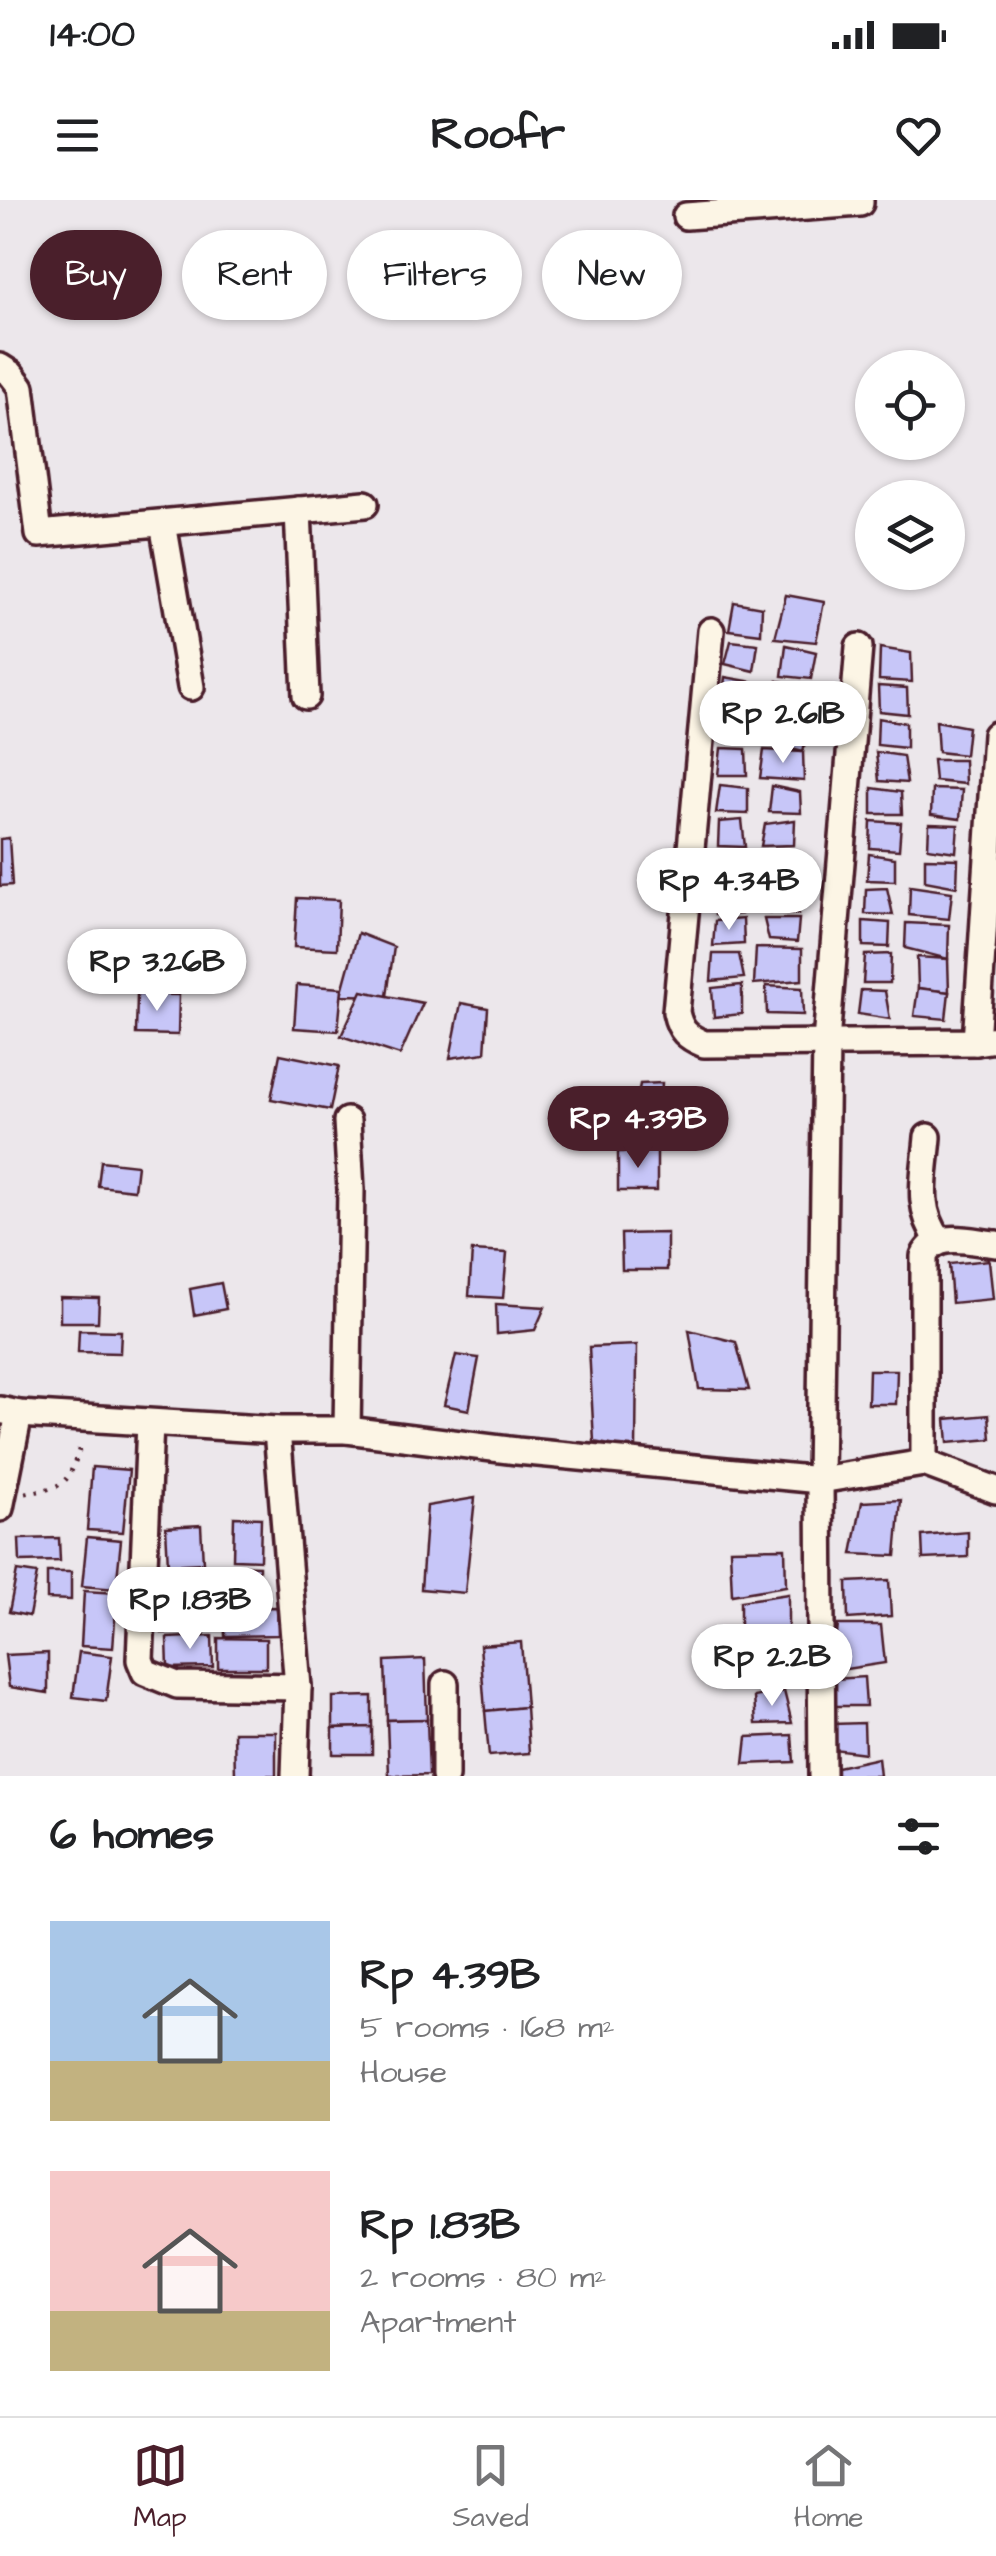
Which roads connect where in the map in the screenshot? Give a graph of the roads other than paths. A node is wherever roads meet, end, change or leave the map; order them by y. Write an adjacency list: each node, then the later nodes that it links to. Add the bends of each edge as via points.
1 (860, 200): 2 (street)
2 (686, 216)
3 (0, 367): 6 (street, via 20,387 39,534)
4 (365, 504): 5 (street)
5 (298, 510): 6 (street); 10 (street)
6 (164, 522): 9 (street)
7 (711, 631): 13 (street, via 678,1024 704,1044)
8 (859, 647): 13 (street)
9 (191, 687)
10 (306, 696)
11 (996, 735): 12 (street)
12 (986, 1040): 13 (street)
13 (826, 1042): 23 (street)
14 (348, 1121): 21 (street)
15 (928, 1138): 16 (street, via 923,1202)
16 (939, 1240): 17 (street); 22 (street, via 924,1256)
17 (996, 1244)
18 (10, 1412): 19 (street); 25 (street)
19 (150, 1422): 20 (street); 27 (street, via 140,1660 145,1672 177,1685)
20 (278, 1430): 21 (street); 27 (street)
21 (347, 1430): 23 (street)
22 (924, 1463): 23 (street); 24 (street)
23 (820, 1480): 30 (street)
24 (996, 1490)
25 (2, 1502)
26 (445, 1684): 29 (street)
27 (298, 1687): 28 (street)
28 (295, 1776)
29 (445, 1776)
30 (822, 1776)

